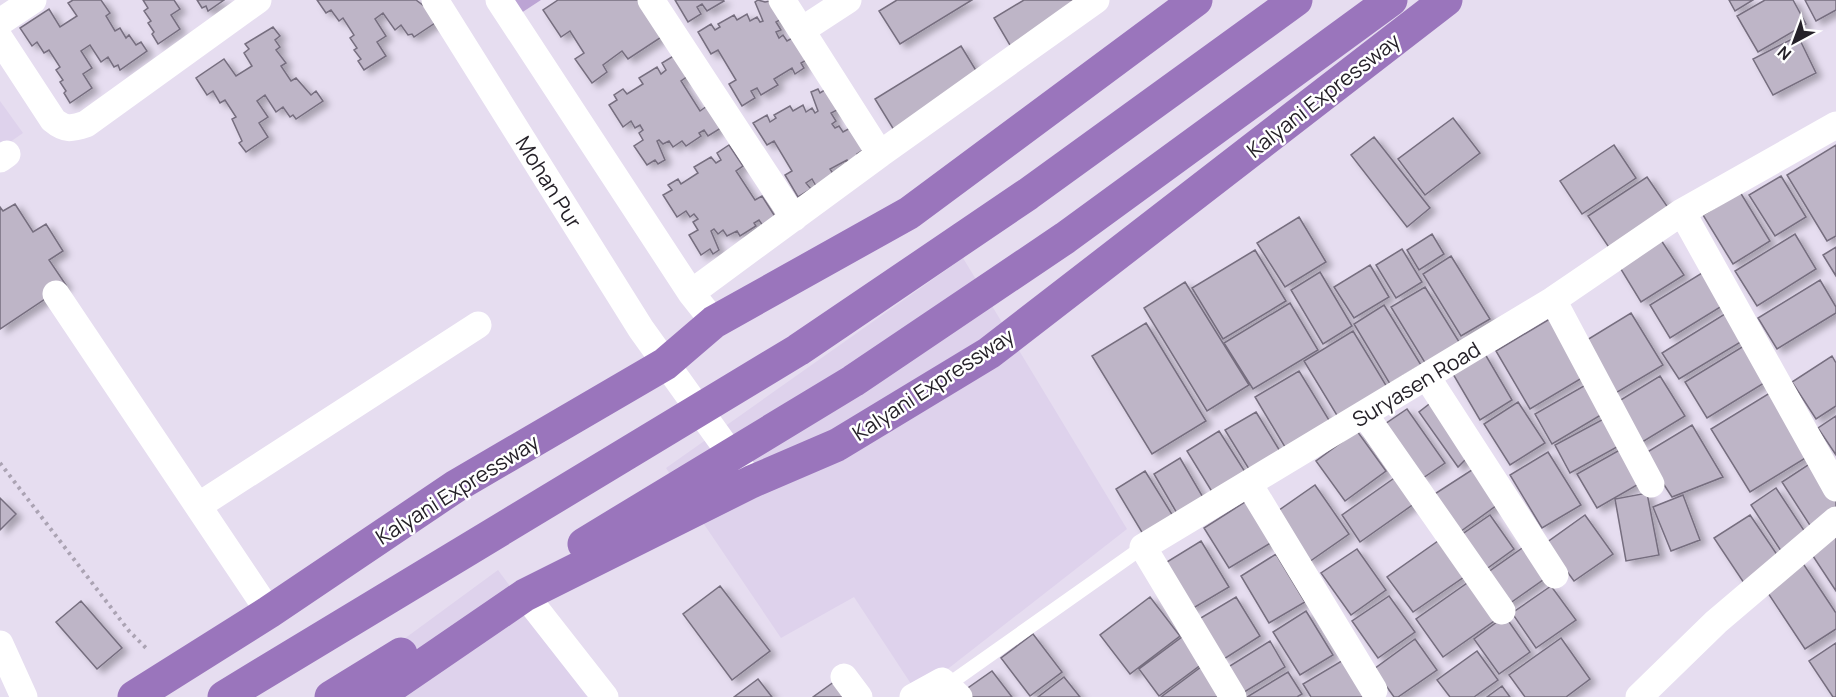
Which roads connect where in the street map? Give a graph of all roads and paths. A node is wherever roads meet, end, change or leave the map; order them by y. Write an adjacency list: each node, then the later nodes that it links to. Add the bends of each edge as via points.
1 (33, 0): 13 (street)
2 (258, 0): 15 (street, via 86,124 73,129 64,129 53,120)
3 (435, 0): 25 (street, Mohan Pur)
4 (499, 0): 20 (street)
5 (651, 0): 19 (street)
6 (782, 0): 14 (street)
7 (848, 0): 14 (street)
8 (1096, 0): 17 (street)
9 (1196, 0): 23 (highway, Kalyani Expressway, via 909,213)
10 (1296, 0): 47 (highway, via 1028,194 798,351)
11 (1391, 0): 48 (highway, via 1065,238 853,381)
12 (1446, 0): 29 (highway, Kalyani Expressway, via 989,353 837,446)
13 (0, 22)
14 (802, 30): 17 (street)
15 (0, 39)
16 (1836, 126): 18 (street, Suryasen Road)
17 (880, 154): 19 (street)
18 (1682, 212): 22 (street, Suryasen Road); 32 (street)
19 (794, 218): 20 (street)
20 (691, 293): 23 (street)
21 (56, 294): 33 (street)
22 (1553, 300): 26 (street, Suryasen Road); 31 (street)
23 (714, 322): 25 (highway, Kalyani Expressway)
24 (478, 325): 33 (street)
25 (665, 364): 29 (street, Mohan Pur); 39 (highway, Kalyani Expressway, via 456,486)
26 (1427, 377): 27 (street, Suryasen Road); 36 (street)
27 (1365, 415): 30 (street, Suryasen Road); 38 (street)
28 (0, 463): 41 (path, via 129,631)
29 (751, 482): 37 (highway, Kalyani Expressway)
30 (1249, 484): 35 (street, Suryasen Road); 42 (street)
31 (1651, 484)
32 (1836, 488)
33 (198, 506): 39 (street)
34 (1836, 520): 52 (street, via 1716,622)
35 (1143, 547): 43 (lane); 44 (street)
36 (1555, 574)
37 (525, 595): 49 (highway, Kalyani Expressway); 50 (street)
38 (1502, 611)
39 (269, 612): 41 (highway, Kalyani Expressway)
40 (0, 644): 45 (street)
41 (175, 671): 46 (highway, Kalyani Expressway)
42 (1374, 690)
43 (954, 691): 51 (street, via 942,681)
44 (1230, 695)
45 (24, 697)
46 (134, 697)
47 (224, 697)
48 (331, 697)
49 (376, 697)
50 (605, 697)
51 (913, 697)
52 (1639, 697)

